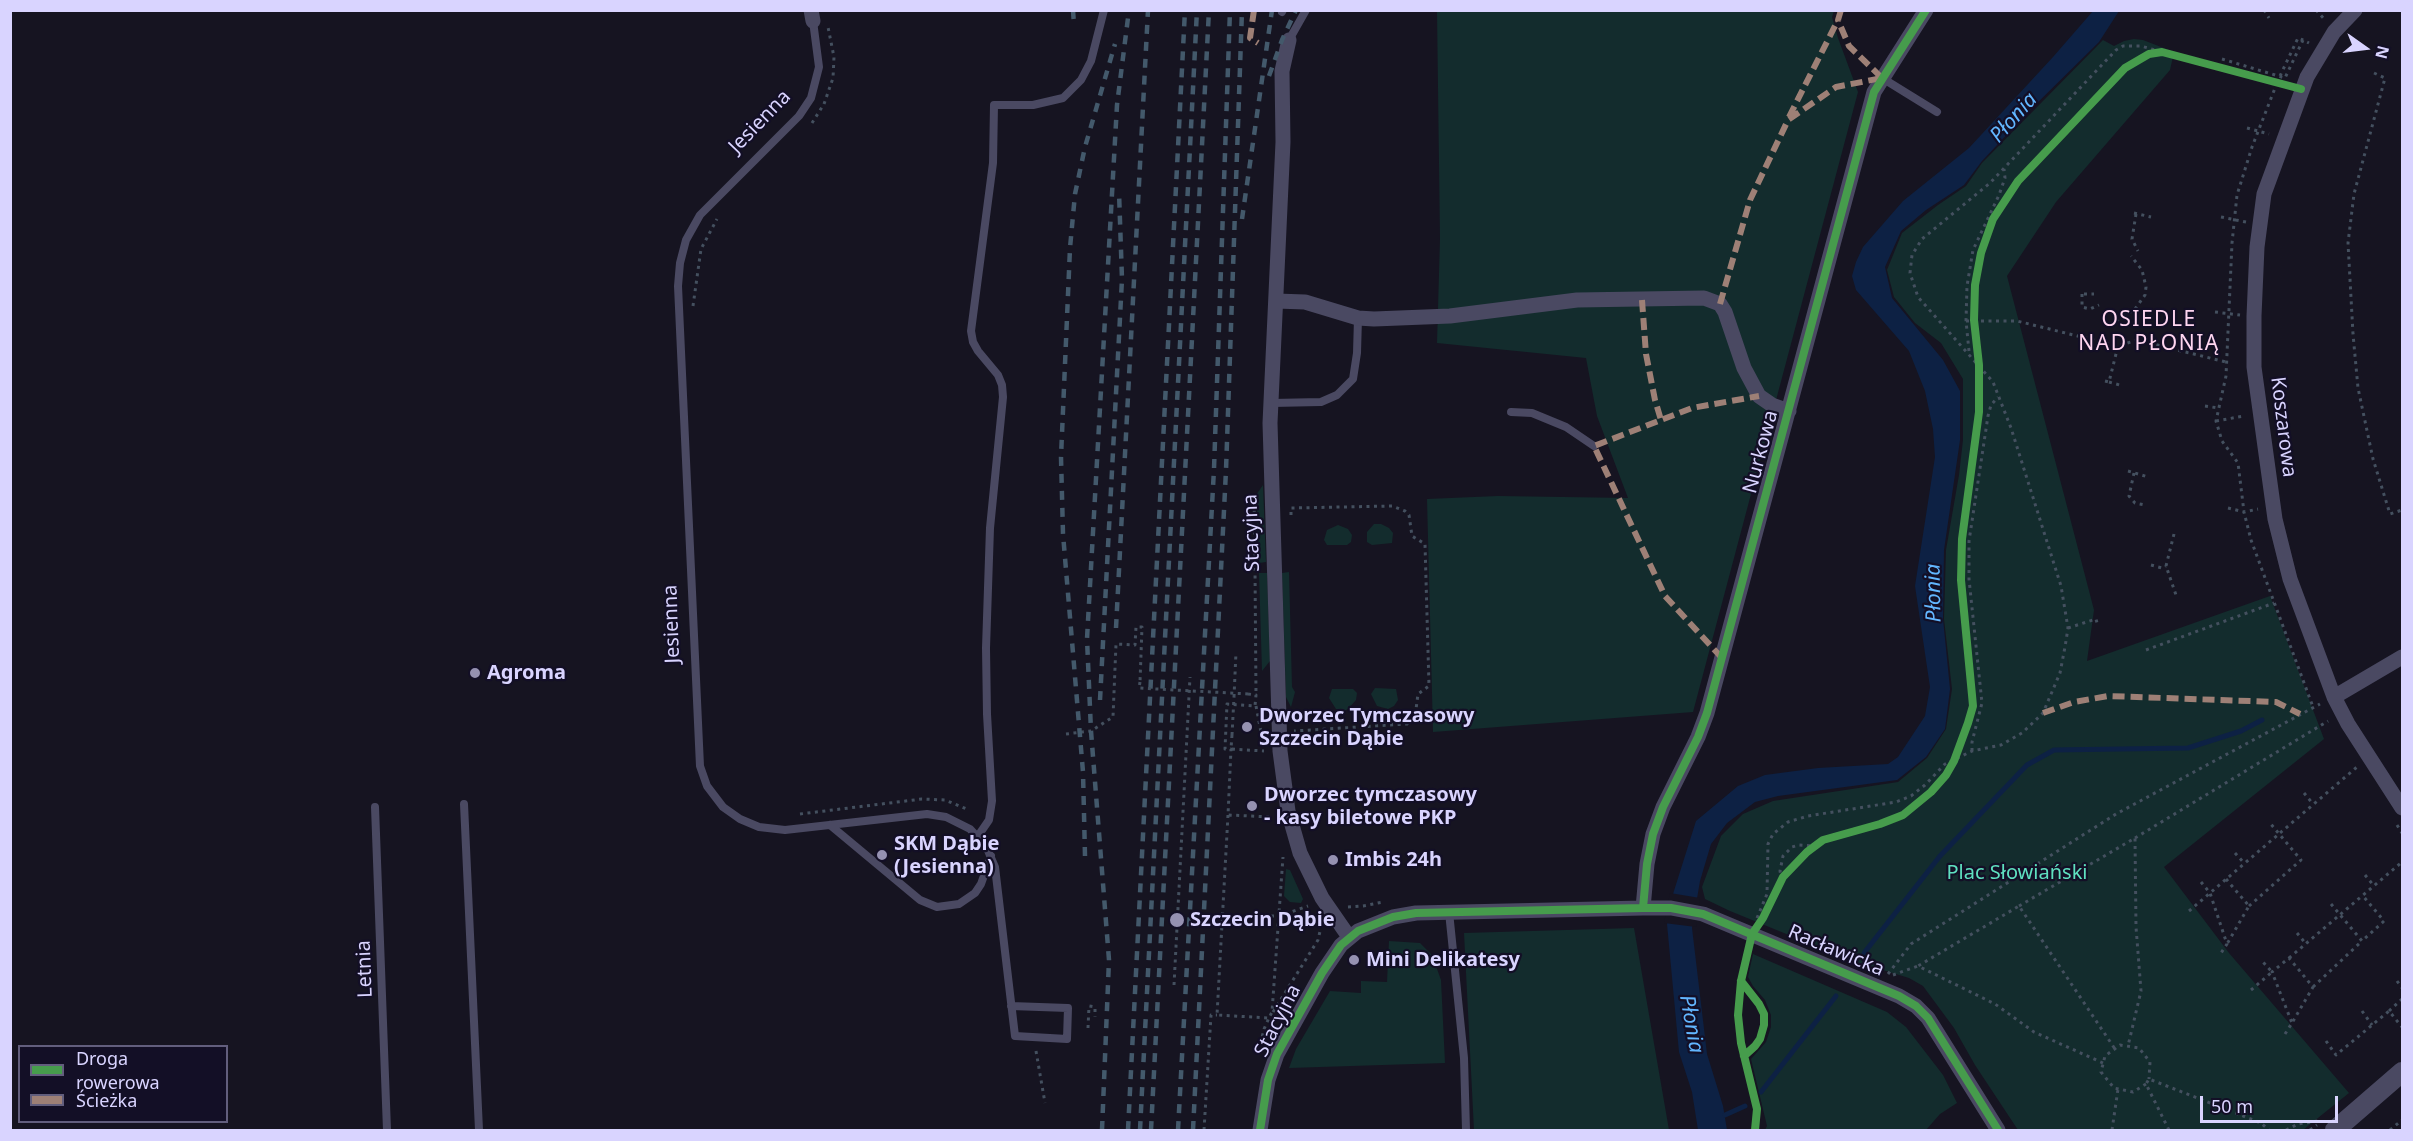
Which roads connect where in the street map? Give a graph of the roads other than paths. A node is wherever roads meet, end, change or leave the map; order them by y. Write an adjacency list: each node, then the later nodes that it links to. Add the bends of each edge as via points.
1 (1104, 10): 21 (lane, via 1091,61 1081,80 1063,98 1033,105 994,105 993,163 971,331 973,342 998,375 1003,397 990,528 986,648 992,801 988,820)
2 (1306, 10): 6 (lane)
3 (1926, 10): 7 (street, Nurkowa)
4 (2355, 10): 16 (street, Koszarowa, via 2318,55 2301,90 2264,194 2254,316 2254,367 2273,506 2290,579)
5 (817, 19): 20 (lane, Jesienna, via 819,67 811,98 799,116 700,215 684,246 678,280 701,772 719,803 749,824 779,830)
6 (1289, 40): 9 (street, Stacyjna, via 1282,71)
7 (1882, 78): 8 (lane); 12 (street, Nurkowa, via 1867,117)
8 (1937, 112)
9 (1276, 301): 10 (street, via 1315,304); 11 (street, Stacyjna)
10 (1358, 318): 11 (lane, via 1353,380 1337,395 1321,402); 12 (street, via 1450,316 1578,300 1704,298 1720,304 1725,312 1744,369 1759,396)
11 (1272, 403): 25 (street, Stacyjna, via 1271,506 1280,751 1288,811 1300,853 1322,898)
12 (1789, 411): 23 (street, Nurkowa, via 1707,712 1653,834)
13 (1511, 412): 14 (lane, via 1532,413)
14 (1594, 446)
15 (2403, 657): 16 (street)
16 (2334, 697): 19 (street, Koszarowa)
17 (464, 804): 29 (lane)
18 (375, 807): 28 (lane, Letnia)
19 (2403, 808)
20 (830, 825): 21 (lane, Jesienna, via 935,814 961,822); 22 (lane, via 917,898 937,907 956,906 972,896)
21 (978, 837): 22 (lane, Jesienna)
22 (991, 856): 26 (lane, Jesienna)
23 (1643, 908): 24 (street, Racławicka); 32 (street, Racławicka, via 1701,914 1916,1006 1928,1018)
24 (1449, 912): 25 (street, Racławicka, via 1393,917); 31 (lane, via 1464,1058)
25 (1349, 937): 30 (street, Stacyjna, via 1322,973 1277,1054 1268,1080)
26 (1011, 1006): 26 (lane, Jesienna, via 1068,1008 1067,1039 1014,1036)
27 (2403, 1072): 33 (street)
28 (387, 1131)
29 (479, 1131)
30 (1260, 1131)
31 (1466, 1131)
32 (1998, 1131)
33 (2335, 1131)

